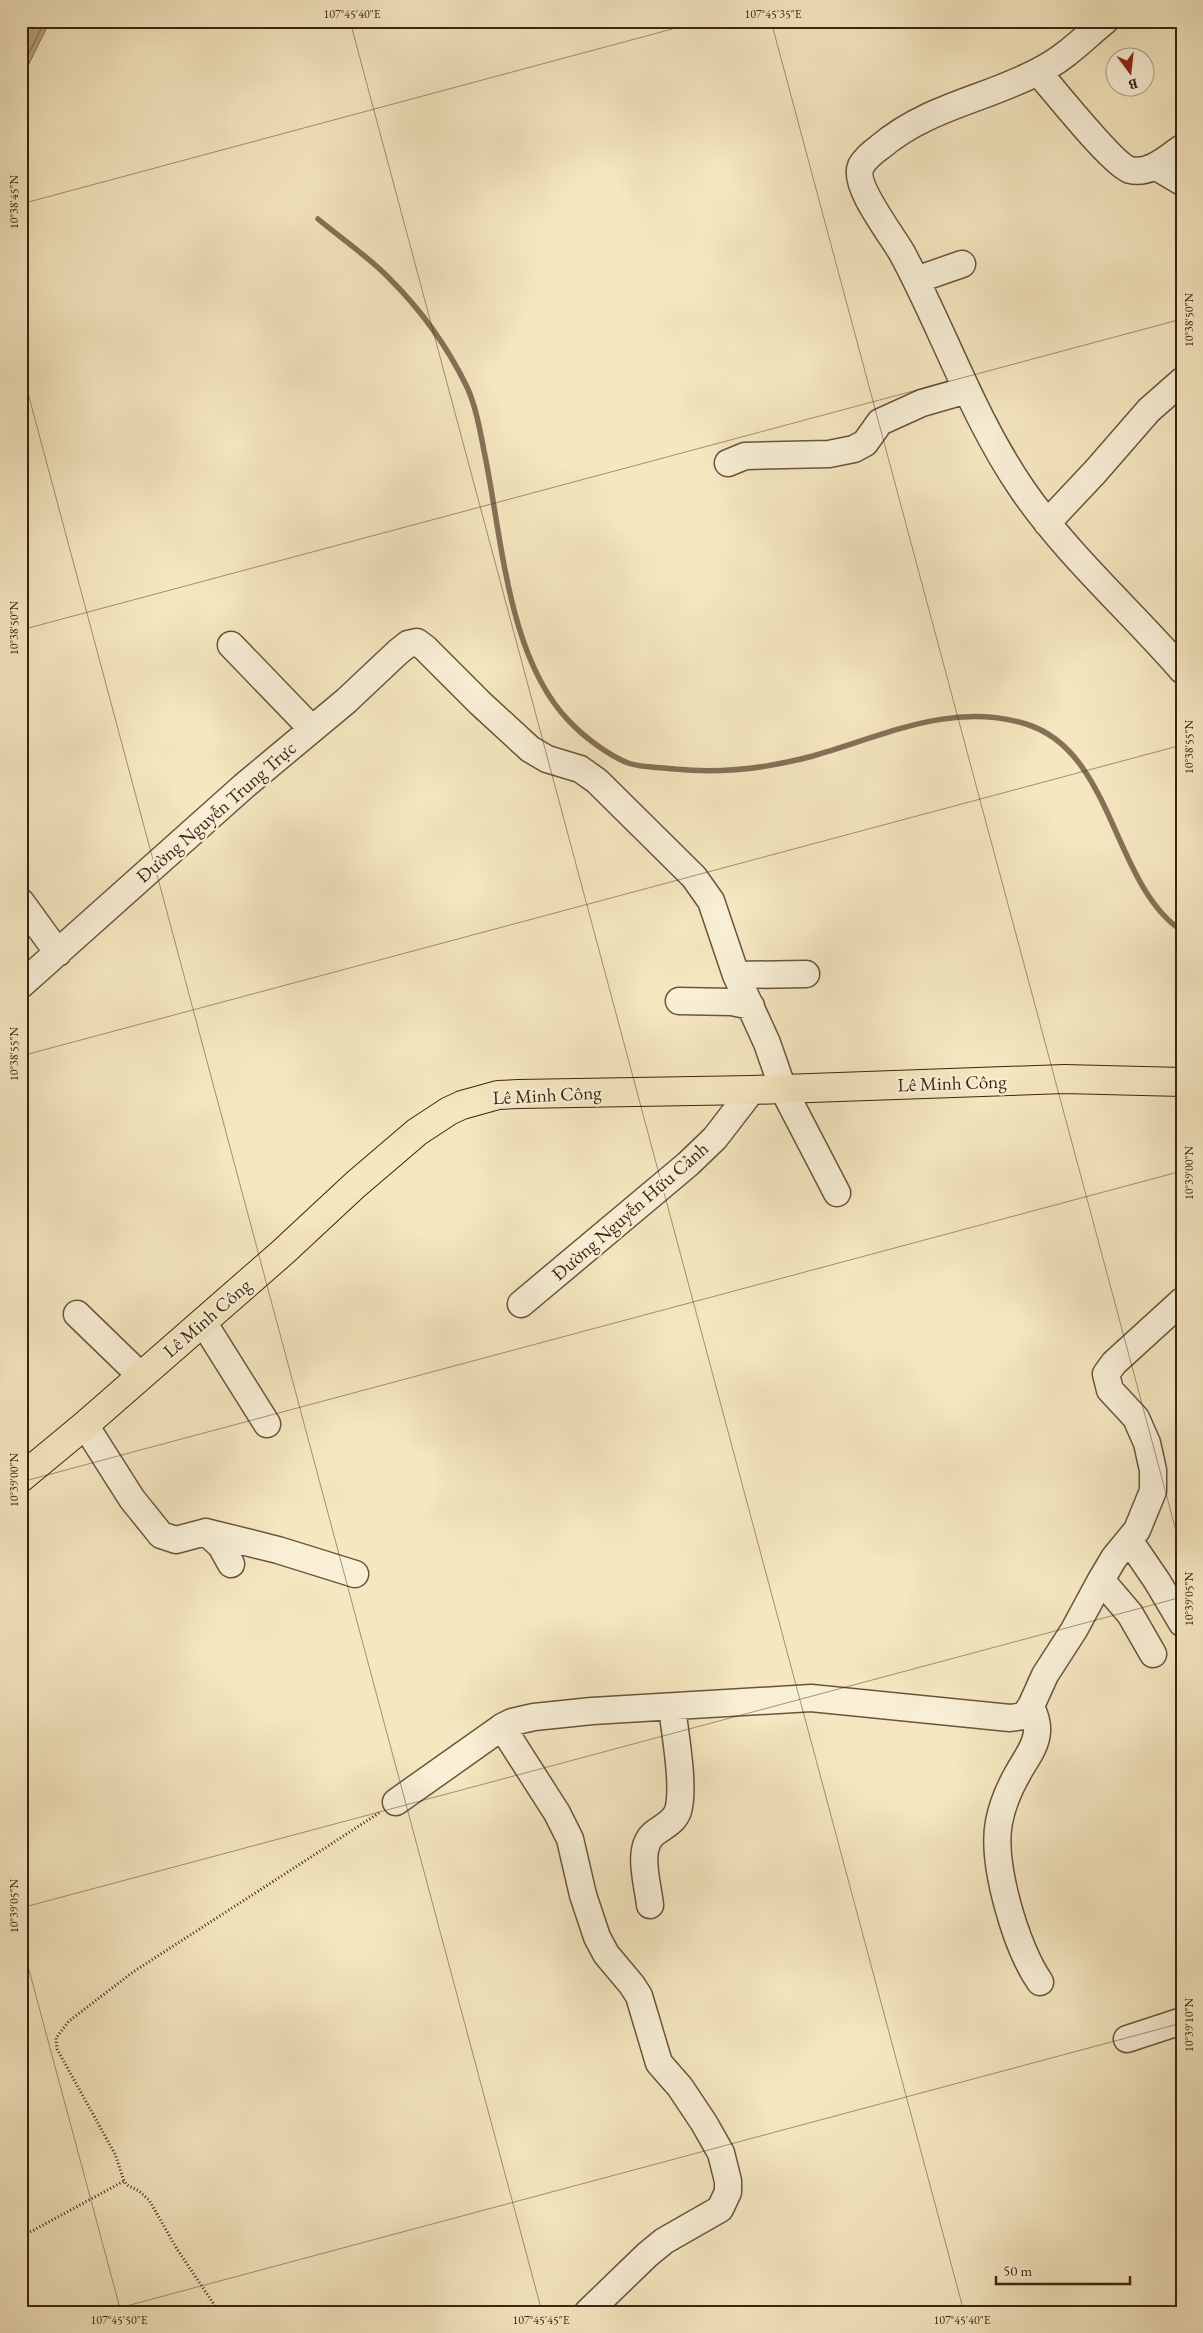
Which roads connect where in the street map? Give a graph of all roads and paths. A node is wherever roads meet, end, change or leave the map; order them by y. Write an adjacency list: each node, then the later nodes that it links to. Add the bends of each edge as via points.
1 (1105, 21): 2 (street, via 1064,57)
2 (1038, 72): 4 (street, via 1113,158 1129,170); 7 (street, via 927,117 886,142 862,165 859,173 864,192)
3 (1182, 148): 4 (street)
4 (1156, 166): 5 (street)
5 (1182, 182)
6 (962, 264): 7 (street)
7 (916, 280): 9 (street)
8 (1182, 381): 11 (street, via 1149,410)
9 (967, 390): 10 (street, via 880,422 865,443 854,449 829,454 745,456); 11 (street, via 1003,459)
10 (728, 463)
11 (1047, 523): 13 (street, via 1110,596)
12 (231, 645): 14 (street)
13 (1182, 670)
14 (312, 729): 16 (street, Đường Nguyễn Trung Trực, via 229,799); 18 (street, Đường Nguyễn Trung Trực, via 413,642 425,648 530,749 547,759 580,769 597,781 694,877 711,901)
15 (21, 902): 16 (street)
16 (58, 954): 19 (street, Đường Nguyễn Trung Trực)
17 (806, 974): 18 (street)
18 (736, 976): 21 (street)
19 (21, 985)
20 (679, 1001): 21 (street, via 732,1002)
21 (751, 1006): 23 (street)
22 (1182, 1082): 23 (main road, Lê Minh Công, via 1064,1079)
23 (783, 1089): 24 (main road, Lê Minh Công); 25 (street)
24 (752, 1090): 27 (street, Đường Nguyễn Hữu Cảnh, via 714,1138 688,1164); 29 (main road, Lê Minh Công, via 518,1094 462,1104 434,1120 383,1161)
25 (837, 1193)
26 (1182, 1301): 35 (street, via 1106,1374 1110,1390 1141,1426 1153,1470 1150,1501)
27 (521, 1304)
28 (77, 1314): 30 (street)
29 (203, 1322): 30 (main road, Lê Minh Công); 31 (street)
30 (141, 1376): 32 (main road, Lê Minh Công)
31 (267, 1424)
32 (85, 1425): 33 (main road, Lê Minh Công); 34 (street, via 132,1499 161,1535 176,1540)
33 (21, 1478)
34 (206, 1532): 36 (street, via 221,1546); 37 (street)
35 (1129, 1540): 38 (street); 39 (street)
36 (231, 1564)
37 (355, 1574)
38 (1101, 1580): 40 (street, via 1130,1614); 41 (street, via 1045,1675)
39 (1182, 1623)
40 (1154, 1654)
41 (1031, 1706): 42 (street, via 1024,1716 1010,1718 811,1698); 46 (street, via 1037,1724 1036,1742 1009,1790 996,1844 1015,1932 1028,1966)
42 (672, 1707): 43 (street, via 534,1716); 45 (street, via 680,1801 673,1819 648,1841 644,1856)
43 (502, 1727): 44 (street); 52 (street, via 562,1822 597,1937 638,1996 659,2063 704,2123 721,2153 728,2181 728,2192 720,2209 664,2241)
44 (396, 1802): 49 (path, via 133,1972 63,2027 56,2038 56,2049 115,2154)
45 (650, 1905)
46 (1040, 1982)
47 (1182, 2021): 48 (street)
48 (1127, 2039)
49 (124, 2181): 50 (path); 51 (path, via 149,2200)
50 (21, 2237)
51 (219, 2312)
52 (588, 2312)

